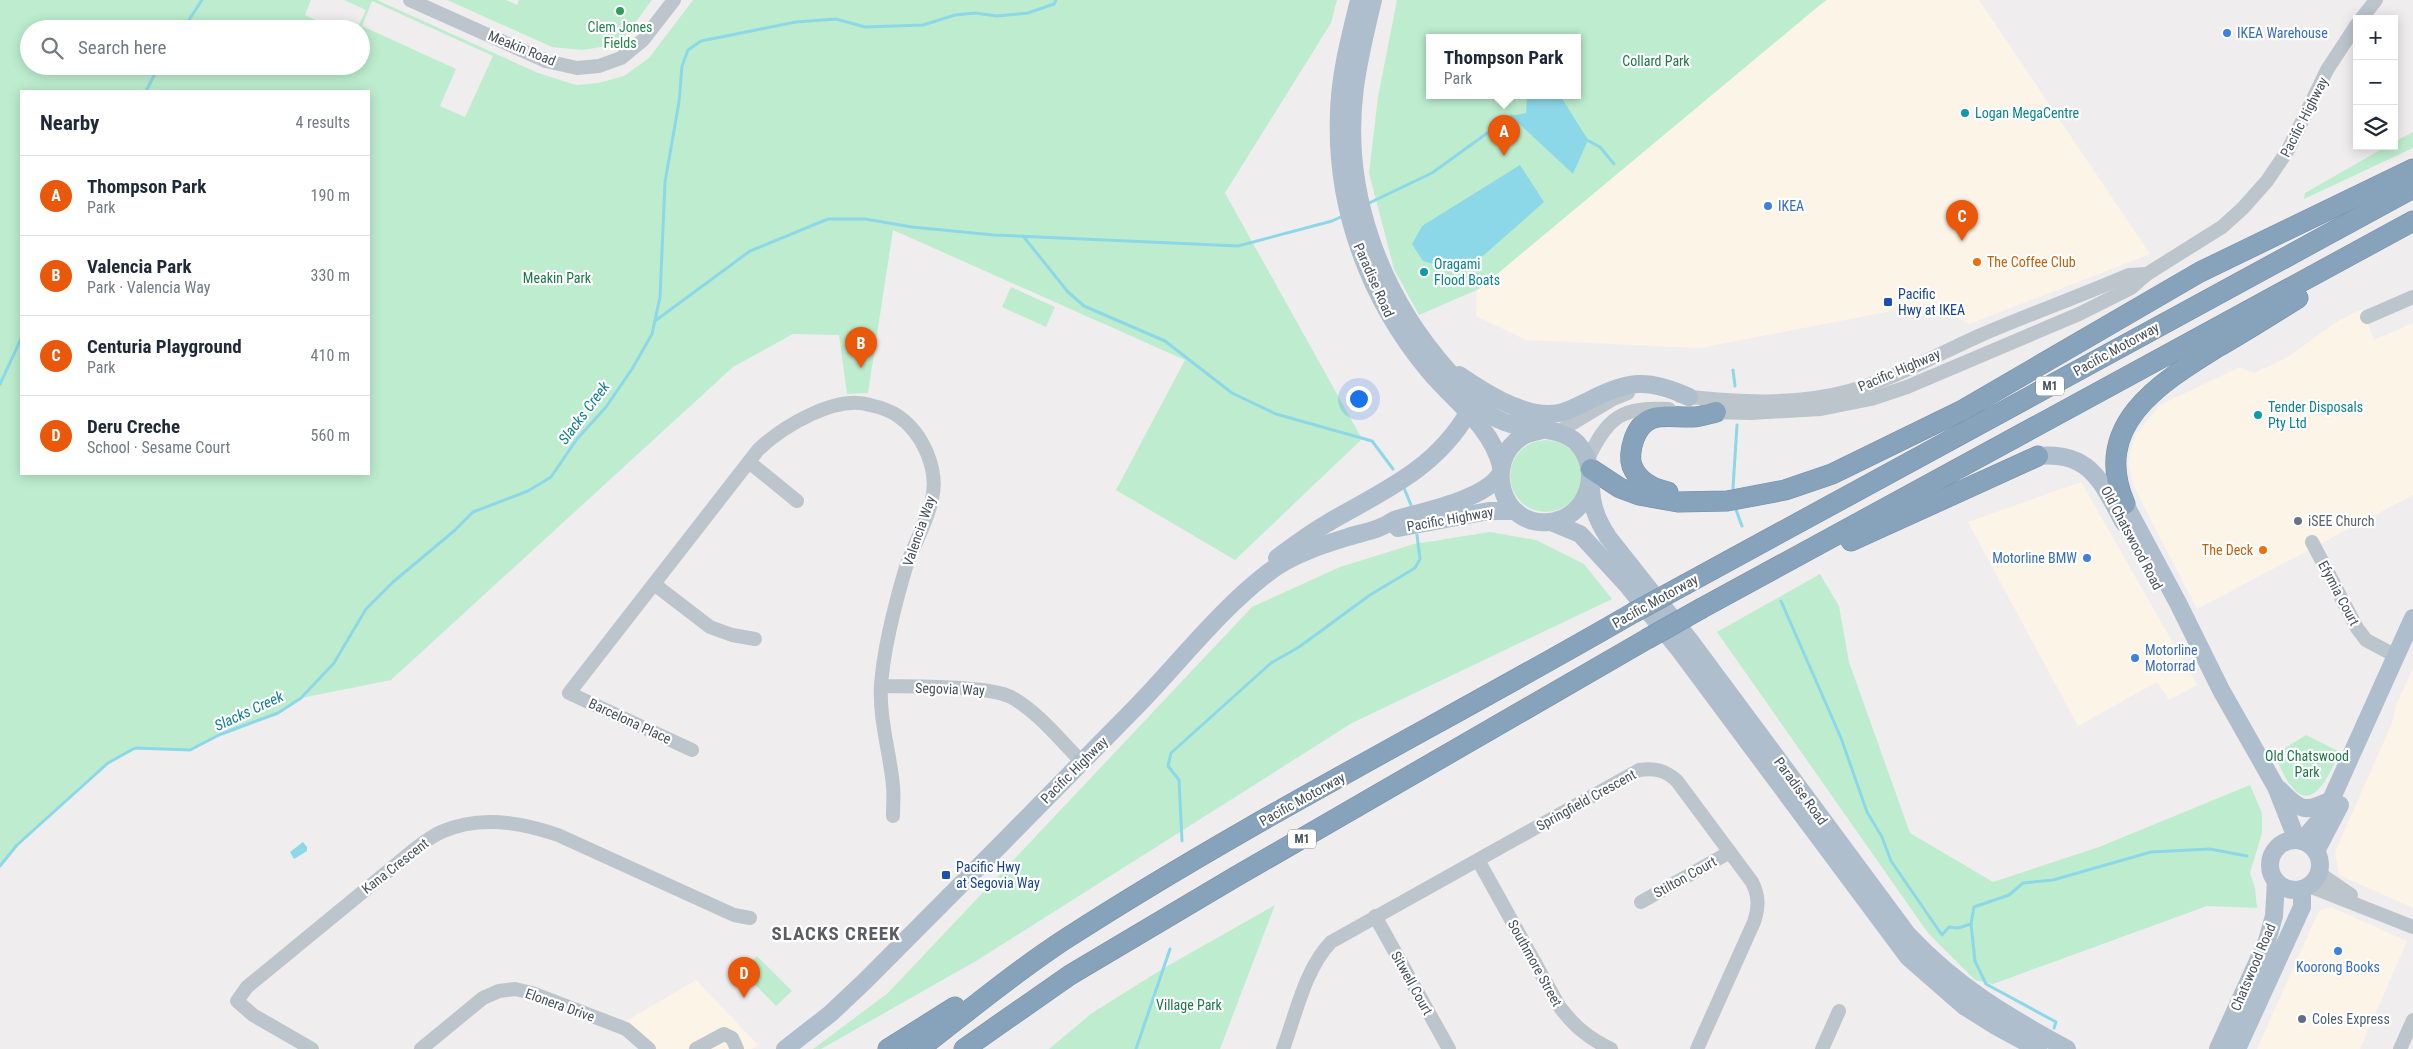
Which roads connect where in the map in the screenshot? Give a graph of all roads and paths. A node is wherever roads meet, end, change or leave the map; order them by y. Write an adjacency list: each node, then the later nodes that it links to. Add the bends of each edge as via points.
1 (410, 0): 2 (street, Meakin Road, via 546,61 577,68 599,66 621,58 643,40)
2 (674, 0)
3 (1359, 0): 9 (main road, Paradise Road, via 1343,71 1339,112 1339,152)
4 (1373, 0): 9 (main road, Paradise Road, via 1355,88)
5 (2376, 0): 6 (street)
6 (2364, 15)
7 (2353, 30): 13 (street, Pacific Highway, via 2327,70 2288,150 2266,181 2222,227)
8 (2413, 169): 25 (highway, via 2200,272 1961,411 1832,474 1785,490 1727,501)
9 (1350, 186): 12 (main road, Paradise Road)
10 (2413, 188): 57 (highway, Pacific Motorway / M1, bridge, via 1633,613 1220,845)
11 (2413, 222): 27 (highway, via 2164,381 2144,399 2130,417 2119,441 2117,486); 34 (highway, Pacific Motorway / M1)
12 (1366, 250): 16 (main road, Paradise Road, via 1404,313); 19 (main road, Paradise Road, via 1372,282 1398,330 1429,371)
13 (2147, 274): 17 (street, Pacific Highway, via 2129,275 1848,391 1744,402); 18 (street, Pacific Highway, via 2131,288 2079,314 1878,396 1821,410)
14 (2413, 297): 15 (street)
15 (2367, 317)
16 (1438, 360): 17 (main road, via 1482,390 1537,414 1566,411 1606,391 1630,384 1665,386); 20 (main road, Paradise Road, via 1498,420 1518,428)
17 (1689, 397): 20 (street, Pacific Highway, via 1630,392)
18 (1716, 412): 24 (street, Pacific Highway, via 1644,408 1624,413 1609,423); 25 (highway, via 1695,417 1651,418 1641,425 1632,443 1631,462 1638,477 1659,490)
19 (1468, 413): 23 (main road, Paradise Road, via 1493,443); 32 (main road, via 1443,448 1423,466 1302,538 1275,560)
20 (1550, 431): 23 (main road, via 1524,436 1509,448); 24 (main road, via 1577,442)
21 (2038, 456): 34 (highway); 38 (main road, Old Chatswood Road, via 2071,458 2084,464 2101,480 2185,640)
22 (749, 462): 26 (street); 33 (street, Valencia Way); 40 (street, Valencia Way, via 768,441 784,430 837,404 864,403 898,416 923,444 934,481 932,498 901,584)
23 (1500, 471): 28 (main road, via 1501,489); 30 (main road, Pacific Highway, via 1487,489 1394,520)
24 (1590, 471): 25 (highway, via 1639,495 1678,502); 29 (main road, via 1583,502 1569,516); 75 (main road, Paradise Road, via 1591,501 1608,537 1691,642 1908,934 1934,963 1964,987 1994,1008)
25 (1696, 500)
26 (797, 501)
27 (2125, 504): 38 (main road, Old Chatswood Road)
28 (1515, 511): 29 (main road, via 1538,522); 30 (main road, Pacific Highway, via 1489,511 1395,529)
29 (1550, 522): 74 (main road, Paradise Road, via 1580,534 1628,586 1678,648 1908,957 1964,1006)
30 (1385, 527): 32 (main road, Pacific Highway, via 1334,541)
31 (2312, 542): 39 (street, Efymia Court, via 2357,628 2366,640)
32 (1272, 570): 43 (main road, Pacific Highway, via 1233,601)
33 (654, 584): 36 (street, via 710,628); 41 (street, Valencia Way)
34 (1702, 608): 68 (highway, Pacific Motorway / M1, bridge, via 1070,975)
35 (2413, 618): 39 (main road)
36 (755, 638)
37 (2413, 639): 48 (main road, via 2345,794)
38 (2202, 653): 44 (main road, Old Chatswood Road)
39 (2396, 656): 45 (main road)
40 (881, 686): 43 (street, Segovia Way, via 992,691 1010,696 1026,707); 46 (street, Valencia Way, via 881,714 894,787)
41 (568, 693): 42 (street, Barcelona Place)
42 (692, 750)
43 (1082, 762): 65 (main road, Pacific Highway, via 865,981 830,1014)
44 (2276, 787): 45 (main road, via 2304,809 2312,809); 47 (main road, Old Chatswood Road)
45 (2331, 800): 47 (main road, via 2318,822)
46 (892, 816)
47 (2294, 841): 48 (main road); 51 (main road, via 2272,853 2270,870)
48 (2316, 851): 52 (main road, via 2319,859)
49 (1730, 852): 50 (street, Springfield Crescent, via 1677,781 1667,772 1654,768 1639,770); 53 (street, Stilton Court); 72 (street, Springfield Crescent, via 1757,892 1758,908)
50 (1478, 860): 54 (street, Springfield Crescent); 71 (street, Southmore Street, via 1559,1006 1590,1039)
51 (2276, 882): 52 (main road, via 2288,890); 76 (main road, Chatswood Road, via 2274,916 2269,934)
52 (2310, 883): 56 (street); 77 (main road, Chatswood Road)
53 (1640, 902)
54 (1375, 916): 69 (street, Springfield Crescent, via 1331,942 1320,953); 70 (street, Sitwell Court)
55 (750, 918): 60 (street, Kana Crescent, via 734,915 529,826 496,821 470,823 440,832 415,849 247,987 237,1001 253,1016)
56 (2413, 928)
57 (1065, 940): 66 (highway); 67 (highway, Pacific Motorway / M1)
58 (1839, 1011): 73 (street)
59 (2413, 1020): 78 (street)
60 (312, 1049)
61 (421, 1049): 62 (street, Elonera Drive, via 483,998 515,989 626,1029)
62 (649, 1049)
63 (696, 1049): 64 (street, via 724,1034 732,1038)
64 (737, 1049)
65 (784, 1049)
66 (888, 1049)
67 (919, 1049)
68 (964, 1049)
69 (1284, 1049)
70 (1449, 1049)
71 (1610, 1049)
72 (1697, 1049)
73 (1822, 1049)
74 (2038, 1049)
75 (2067, 1049)
76 (2218, 1049)
77 (2237, 1049)
78 (2400, 1049)

